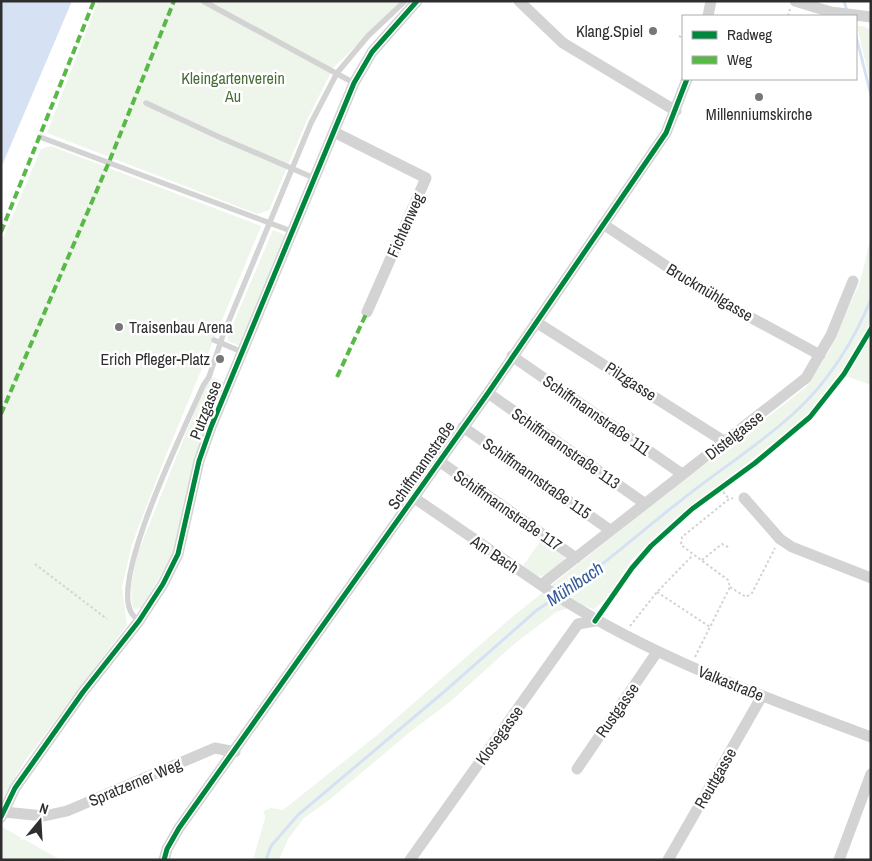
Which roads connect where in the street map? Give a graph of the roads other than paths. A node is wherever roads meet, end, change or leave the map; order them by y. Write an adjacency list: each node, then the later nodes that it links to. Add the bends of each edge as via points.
1 (203, 1): 9 (lane)
2 (519, 1): 13 (street, via 563,43)
3 (711, 1): 7 (street)
4 (795, 1): 6 (street)
5 (412, 2): 9 (lane, via 368,36); 11 (street, Putzgasse, via 372,52)
6 (829, 13): 8 (street)
7 (708, 15)
8 (848, 15)
9 (336, 72): 11 (lane); 16 (lane)
10 (687, 80): 13 (street, Schiffmannstraße)
11 (354, 83): 14 (street, Putzgasse)
12 (146, 103): 16 (lane)
13 (676, 111): 19 (street, Schiffmannstraße, via 666,134)
14 (334, 132): 17 (street, Putzgasse); 22 (street, Fichtenweg, via 426,178)
15 (40, 137): 18 (lane)
16 (292, 169): 17 (lane); 18 (lane)
17 (314, 178): 20 (street, Putzgasse)
18 (271, 223): 20 (lane); 25 (lane)
19 (603, 224): 23 (street, Schiffmannstraße); 27 (street, Bruckmühlgasse, via 713,297)
20 (291, 231): 26 (street, Putzgasse)
21 (853, 281): 27 (street, Distelgasse, via 832,335)
22 (367, 312)
23 (536, 322): 28 (street, Schiffmannstraße); 31 (street, Pilzgasse)
24 (214, 340): 25 (lane)
25 (222, 343): 26 (lane); 42 (lane, via 146,518 133,559 128,586 130,612)
26 (242, 352): 42 (street, Putzgasse, via 199,461 178,554)
27 (820, 355): 31 (street, Distelgasse, via 806,378)
28 (512, 356): 29 (street, Schiffmannstraße); 33 (street, Schiffmannstraße 111)
29 (488, 392): 30 (street, Schiffmannstraße); 36 (street, Schiffmannstraße 113)
30 (463, 427): 32 (street, Schiffmannstraße); 37 (street, Schiffmannstraße 115)
31 (725, 442): 33 (street, Distelgasse)
32 (439, 461): 34 (street, Schiffmannstraße); 38 (street, Schiffmannstraße 117)
33 (682, 474): 36 (street, Distelgasse)
34 (413, 498): 40 (street, Am Bach); 47 (street, Schiffmannstraße)
35 (744, 498): 39 (street, via 780,539 792,547)
36 (644, 502): 37 (street, Distelgasse)
37 (610, 530): 38 (street, Distelgasse)
38 (576, 558): 40 (street)
39 (871, 578)
40 (545, 588): 41 (street, Am Bach)
41 (564, 600): 43 (street, Valkastraße)
42 (138, 621): 50 (street, Putzgasse, via 15,788)
43 (595, 621): 44 (street, Valkastraße); 52 (street, Klosegasse, via 578,624)
44 (658, 652): 45 (street, Valkastraße); 48 (street, Rustgasse)
45 (762, 696): 46 (street, Valkastraße); 53 (street, Reuttgasse)
46 (871, 737)
47 (235, 752): 50 (street, Spratzerner Weg, via 215,748 67,811 44,816); 51 (street, Schiffmannstraße, via 178,828 166,849)
48 (577, 769)
49 (871, 774): 54 (street)
50 (2, 815)
51 (164, 860)
52 (410, 860)
53 (668, 860)
54 (839, 860)

